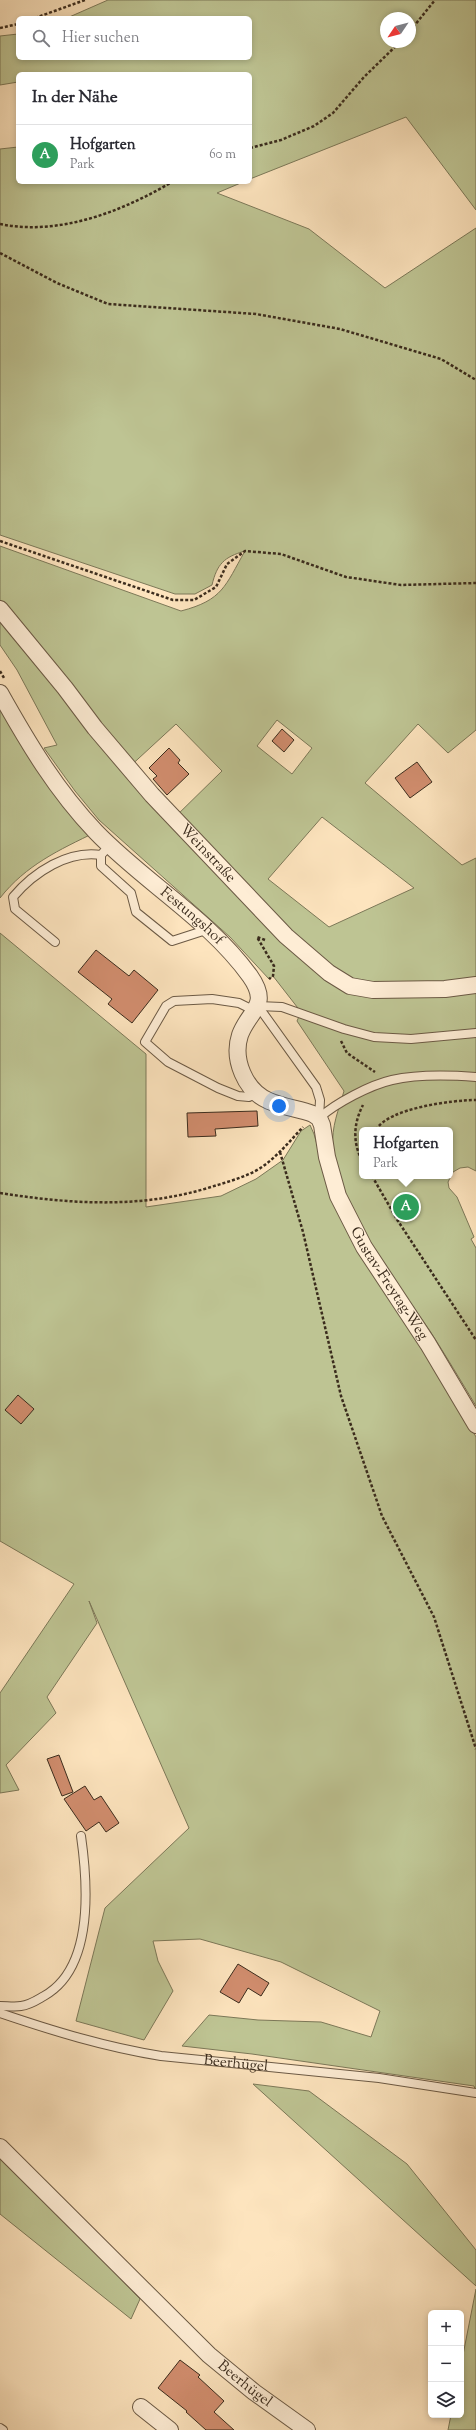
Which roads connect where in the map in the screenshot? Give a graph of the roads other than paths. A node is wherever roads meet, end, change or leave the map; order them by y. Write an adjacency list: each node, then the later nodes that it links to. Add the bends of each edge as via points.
1 (0, 609): 6 (street, Weinstraße, via 152,795 286,936 329,973 350,986 373,990 445,990)
2 (3, 687): 3 (street, Festungshof, via 54,783)
3 (106, 850): 4 (street, Festungshof); 4 (lane, via 101,866 132,893 136,912 172,941); 5 (lane, via 64,859 23,885 13,897 15,909)
4 (206, 930): 7 (street, Festungshof, via 250,976 259,995)
5 (55, 942)
6 (476, 985)
7 (256, 1008): 8 (lane, via 282,1007 374,1037 411,1039); 10 (street, via 240,1035 237,1052 241,1070); 10 (lane, via 219,1000 174,1001 166,1006 145,1042 168,1062 218,1088 238,1096 249,1097); 11 (lane, via 316,1087 320,1100)
8 (476, 1033)
9 (476, 1077): 11 (lane, via 391,1080 346,1099)
10 (257, 1093): 11 (street, via 268,1101 313,1114)
11 (321, 1125): 12 (street, Gustav-Freytag-Weg, via 338,1196 364,1247 428,1344)
12 (476, 1425)
13 (81, 1836): 14 (lane, via 86,1872 84,1916 82,1938 74,1963 53,1992 21,2006)
14 (0, 2006)
15 (0, 2013): 16 (lane, Beerhügel, via 125,2051 379,2078)
16 (476, 2093)
17 (0, 2147): 22 (street, Beerhügel, via 209,2354 254,2392)
18 (141, 2407): 21 (street)
19 (0, 2428): 20 (lane)
20 (3, 2430)
21 (170, 2430)
22 (308, 2430)

